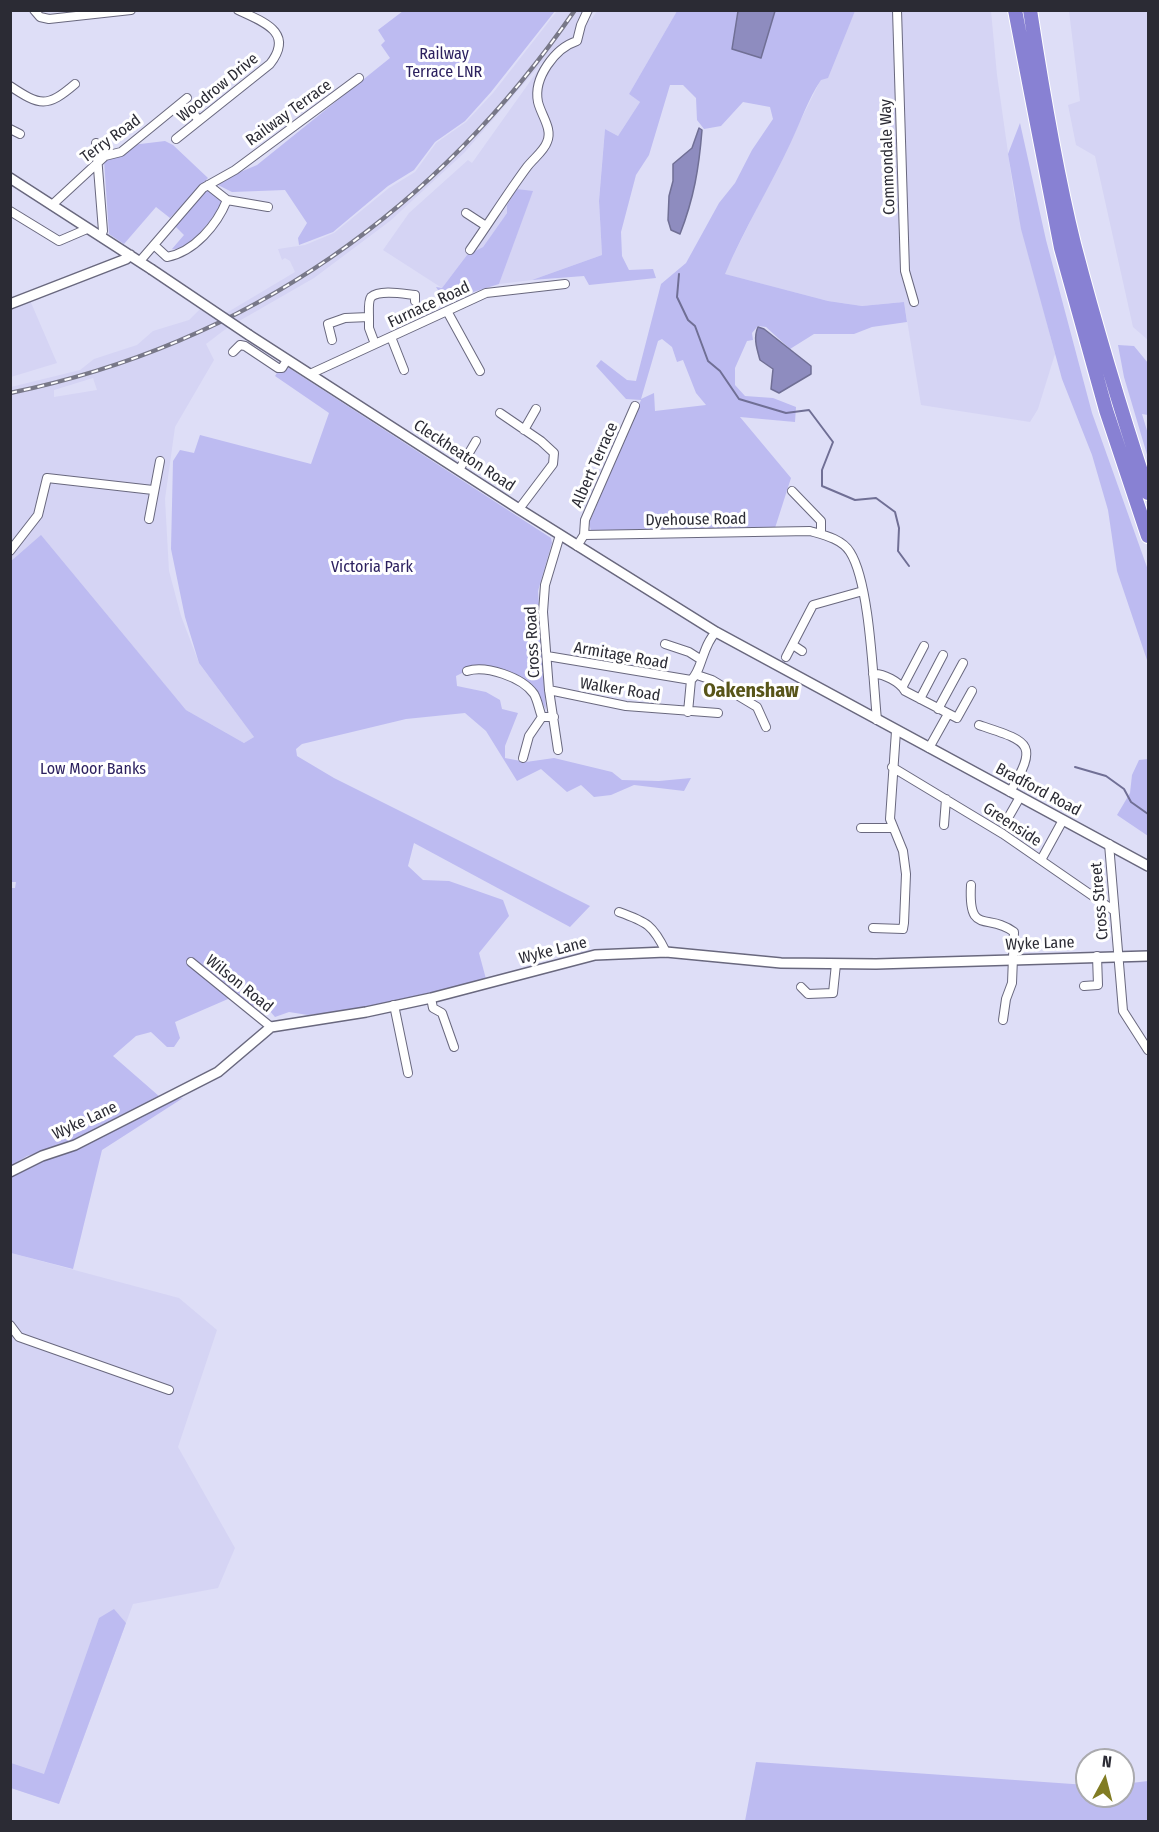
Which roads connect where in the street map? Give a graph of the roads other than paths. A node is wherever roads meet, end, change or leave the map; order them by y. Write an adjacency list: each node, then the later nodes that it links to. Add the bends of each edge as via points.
1 (34, 10): 2 (street, via 49,20)
2 (131, 10)
3 (238, 10): 15 (street, Woodrow Drive, via 272,26 278,37 278,53)
4 (588, 10): 28 (street, via 577,41 555,56 538,90 548,129 547,143)
5 (897, 10): 37 (street, Commondale Way, via 905,271)
6 (1016, 10): 64 (highway, via 1061,248 1106,410)
7 (1030, 10): 14 (highway)
8 (1039, 10): 14 (highway)
9 (359, 78): 22 (street, Railway Terrace, via 235,170)
10 (75, 84): 11 (street, via 46,103 32,100)
11 (11, 86)
12 (187, 98): 20 (street, Terry Road, via 121,152 105,156)
13 (188, 108): 15 (street)
14 (1047, 108): 58 (highway, via 1074,242 1116,398)
15 (199, 120): 18 (street, Woodrow Drive)
16 (10, 129): 17 (street)
17 (20, 134)
18 (176, 139)
19 (96, 143): 20 (street)
20 (98, 163): 24 (street, Terry Road); 30 (street, via 104,231)
21 (12, 183): 24 (street, Cleckheaton Road)
22 (208, 185): 23 (street); 31 (street, Railway Terrace)
23 (227, 200): 25 (street); 31 (street, via 221,214 182,254 167,257)
24 (52, 205): 29 (street, Cleckheaton Road)
25 (268, 207)
26 (10, 212): 29 (street, via 59,241)
27 (466, 213): 28 (street)
28 (486, 226): 32 (street)
29 (87, 229): 30 (street, Cleckheaton Road)
30 (101, 236): 33 (street, Cleckheaton Road)
31 (154, 245): 34 (street, Railway Terrace)
32 (470, 250)
33 (130, 255): 34 (street, Cleckheaton Road); 38 (street, via 126,260)
34 (140, 261): 45 (street, Cleckheaton Road, bridge)
35 (565, 284): 39 (street, Furnace Road, via 486,293)
36 (415, 301): 40 (street, via 415,295 368,295)
37 (914, 302)
38 (10, 304)
39 (447, 311): 41 (street, Furnace Road); 47 (street)
40 (369, 316): 42 (street, via 328,324); 43 (street)
41 (391, 337): 43 (street, Furnace Road); 46 (street)
42 (332, 340)
43 (375, 345): 48 (street, Furnace Road)
44 (233, 352): 45 (street, via 236,347 245,346 278,368)
45 (287, 360): 48 (street, Cleckheaton Road)
46 (404, 370)
47 (480, 371)
48 (310, 374): 55 (street, Cleckheaton Road)
49 (635, 406): 63 (street, Albert Terrace, via 585,520)
50 (536, 409): 52 (street)
51 (500, 413): 52 (street)
52 (524, 429): 59 (street, via 554,453 554,464)
53 (476, 441): 55 (street)
54 (160, 461): 56 (street)
55 (459, 470): 59 (street, Cleckheaton Road)
56 (153, 490): 60 (street); 66 (street, via 47,478 38,514)
57 (792, 491): 61 (street, via 821,521)
58 (1149, 493)
59 (519, 509): 62 (street, Cleckheaton Road)
60 (149, 519)
61 (820, 534): 63 (street, Dyehouse Road, via 810,531); 67 (street, Dyehouse Road, via 849,550)
62 (560, 535): 65 (street, Cleckheaton Road); 74 (street, Cross Road, via 545,585)
63 (584, 536): 65 (street)
64 (1149, 536)
65 (577, 546): 68 (street, Cleckheaton Road)
66 (10, 551)
67 (863, 591): 70 (street, via 813,605); 79 (street, Dyehouse Road)
68 (716, 632): 76 (street); 91 (street, Cleckheaton Road)
69 (665, 644): 76 (street)
70 (793, 645): 72 (street); 75 (street)
71 (924, 646): 81 (street)
72 (802, 651)
73 (943, 655): 84 (street)
74 (547, 656): 80 (street, Armitage Road); 82 (street, Cross Road)
75 (786, 657)
76 (700, 659): 80 (street)
77 (963, 663): 85 (street)
78 (468, 671): 89 (street, via 477,668 525,686 534,695)
79 (873, 674): 81 (street); 91 (street, Dyehouse Road)
80 (694, 677): 86 (street); 93 (street, Armitage Road, via 712,680 757,707)
81 (903, 686): 84 (street)
82 (549, 690): 86 (street, Walker Road, via 601,703); 90 (street, Cross Road)
83 (972, 691): 88 (street, via 957,718)
84 (920, 699): 85 (street)
85 (938, 709): 88 (street)
86 (688, 712): 87 (street, Walker Road)
87 (718, 713)
88 (948, 714): 96 (street)
89 (542, 717): 90 (street); 98 (street, via 529,736)
90 (554, 717): 97 (street, Cross Road)
91 (877, 720): 94 (street, Cleckheaton Road)
92 (979, 725): 100 (street, via 1020,740 1027,749 1028,760)
93 (766, 727)
94 (896, 731): 95 (street, Cleckheaton Road); 99 (street)
95 (914, 741): 96 (street, Bradford Road)
96 (929, 748): 100 (street, Bradford Road)
97 (558, 750)
98 (523, 759)
99 (892, 767): 102 (street, Greenside); 107 (street)
100 (1010, 792): 101 (street, Bradford Road)
101 (1020, 797): 103 (street); 104 (street, Bradford Road)
102 (946, 799): 105 (street); 109 (street, Greenside)
103 (1008, 818)
104 (1063, 820): 108 (street, Bradford Road); 109 (street)
105 (944, 825)
106 (861, 828): 107 (street)
107 (892, 828): 114 (street, via 903,852 906,874 903,929)
108 (1109, 844): 110 (street, Bradford Road); 112 (street, Cross Street)
109 (1041, 860): 112 (street, Greenside)
110 (1149, 866)
111 (971, 885): 119 (street, via 971,911 978,920 1004,924 1014,932)
112 (1113, 910): 116 (street, Cross Street)
113 (619, 912): 115 (street, via 647,922)
114 (873, 928)
115 (666, 952): 121 (street, Wyke Lane); 124 (street, Wyke Lane, via 595,956)
116 (1119, 955): 117 (street, Wyke Lane); 118 (street, Wyke Lane); 129 (street, Cross Street, via 1123,1011)
117 (1097, 956): 119 (street, Wyke Lane); 122 (street, via 1098,985)
118 (1149, 956)
119 (1013, 960): 121 (street, Wyke Lane); 126 (street, via 1012,983)
120 (191, 962): 127 (street, Wilson Road)
121 (836, 964): 123 (street, via 833,993 808,994)
122 (1084, 986)
123 (801, 987)
124 (431, 998): 125 (street, Wyke Lane); 128 (street, via 433,1008 442,1013)
125 (394, 1005): 127 (street, Wyke Lane); 130 (street)
126 (1002, 1020)
127 (270, 1027): 131 (street, Wyke Lane, via 218,1072 75,1145)
128 (454, 1047)
129 (1149, 1050)
130 (408, 1073)
131 (10, 1172)
132 (10, 1325): 134 (street)
133 (10, 1334): 134 (street)
134 (19, 1337): 135 (street)
135 (169, 1390)

